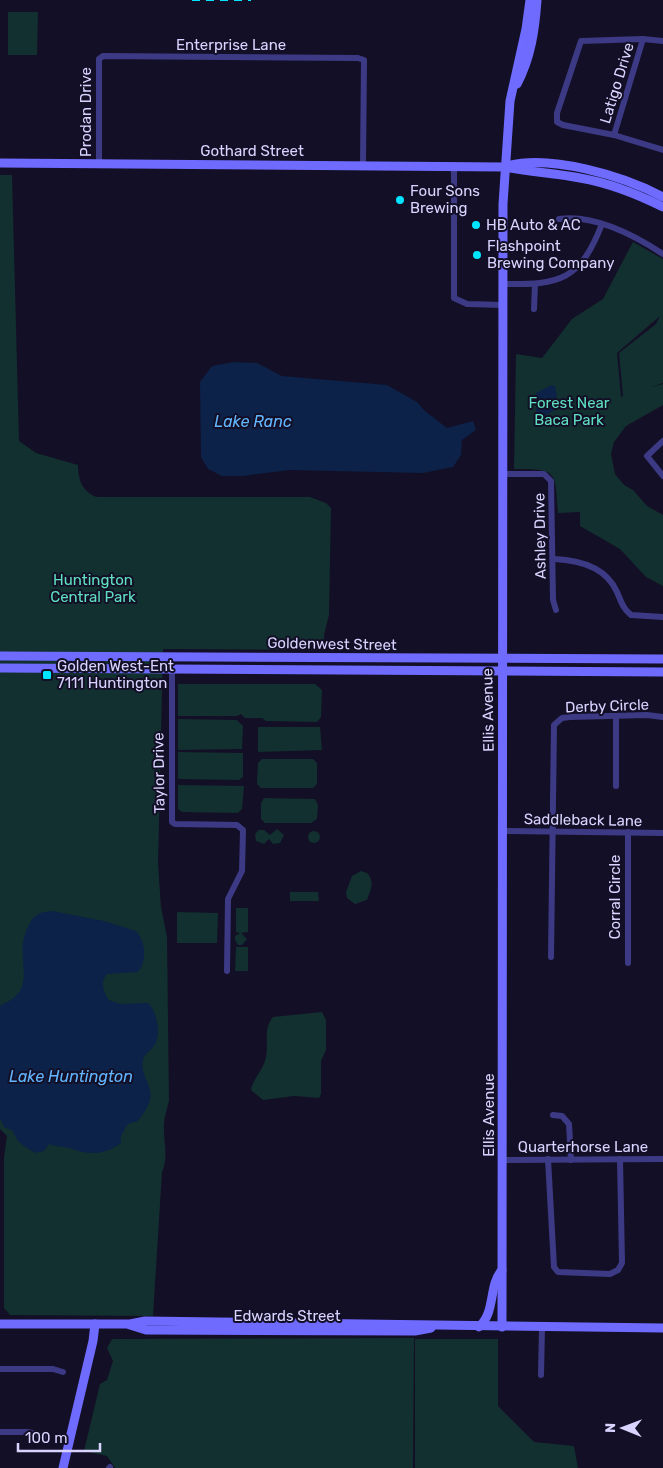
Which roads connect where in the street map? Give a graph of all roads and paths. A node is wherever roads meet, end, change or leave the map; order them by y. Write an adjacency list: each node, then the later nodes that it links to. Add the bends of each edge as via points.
1 (530, 0): 6 (street, Ellis Avenue)
2 (537, 0): 6 (street, Ellis Avenue, via 526,63)
3 (643, 39): 4 (street); 7 (street, Latigo Drive); 7 (street, via 581,41 557,113 557,122 562,126)
4 (663, 41)
5 (99, 59): 10 (street, Prodan Drive); 11 (street, Enterprise Lane, via 103,56 364,60)
6 (512, 93): 13 (street, Ellis Avenue)
7 (614, 135): 8 (street)
8 (662, 148)
9 (0, 163): 10 (street, Gothard Street)
10 (99, 164): 11 (street, Gothard Street)
11 (363, 164): 12 (street, Gothard Street)
12 (454, 166): 13 (street, Gothard Street); 21 (street, via 454,298 467,304)
13 (504, 167): 14 (street, Gothard Street, via 520,162 583,169 615,177); 15 (street, Gothard Street, via 582,178 641,196); 19 (street, Ellis Avenue)
14 (663, 197)
15 (663, 207)
16 (559, 219): 17 (street, via 584,218)
17 (602, 224): 18 (street); 20 (street, via 582,264 554,281)
18 (663, 254)
19 (503, 284): 20 (street); 21 (street, Ellis Avenue)
20 (535, 284): 22 (street)
21 (503, 304): 24 (street, Ellis Avenue)
22 (534, 309)
23 (663, 441): 25 (street, via 647,456)
24 (503, 474): 26 (street, Ashley Drive, via 544,474 550,480); 34 (street, Ellis Avenue)
25 (663, 476)
26 (554, 559): 27 (street, Ashley Drive, via 553,600); 28 (street, via 573,560 599,571 611,582 631,615)
27 (556, 610)
28 (663, 617)
29 (0, 656): 30 (street, Goldenwest Street)
30 (12, 656): 31 (street, Goldenwest Street); 35 (street)
31 (82, 656): 32 (street, Goldenwest Street); 37 (street, via 61,662 20,663)
32 (172, 656): 34 (street, Goldenwest Street); 38 (street, Taylor Drive)
33 (663, 659): 34 (street, Goldenwest Street)
34 (501, 660): 39 (street, Ellis Avenue)
35 (0, 663)
36 (0, 668): 37 (street, Goldenwest Street)
37 (12, 668): 38 (street, Goldenwest Street)
38 (171, 670): 39 (street, Goldenwest Street); 50 (street, Taylor Drive, via 172,822 237,825 243,830 242,871 228,899)
39 (501, 671): 40 (street, Goldenwest Street); 44 (street, Ellis Avenue)
40 (663, 672)
41 (616, 716): 42 (street, Derby Circle); 43 (street); 45 (street, Derby Circle, via 562,718 554,725)
42 (663, 717)
43 (616, 786)
44 (502, 831): 45 (street, Saddleback Lane); 54 (street, Ellis Avenue)
45 (552, 832): 46 (street, Saddleback Lane); 48 (street)
46 (628, 832): 47 (street, Saddleback Lane); 49 (street, Corral Circle)
47 (663, 833)
48 (550, 957)
49 (628, 962)
50 (226, 971)
51 (553, 1115): 56 (street, via 562,1116 569,1124)
52 (620, 1159): 53 (street, Quarterhorse Lane); 55 (street, via 622,1263 610,1274 558,1272 554,1267); 56 (street, Quarterhorse Lane)
53 (663, 1159)
54 (502, 1160): 55 (street, Quarterhorse Lane); 57 (street, Ellis Avenue)
55 (548, 1160): 56 (street, Quarterhorse Lane)
56 (571, 1160)
57 (502, 1270): 60 (street, via 496,1277 488,1316); 61 (street, Ellis Avenue)
58 (0, 1324): 59 (street, Edwards Street)
59 (95, 1324): 60 (street, Edwards Street, via 145,1321 415,1323); 69 (street)
60 (479, 1327): 61 (street, Edwards Street)
61 (502, 1327): 62 (street, Edwards Street)
62 (542, 1328): 63 (street, Edwards Street); 66 (street)
63 (663, 1328)
64 (0, 1369): 65 (street, via 53,1369)
65 (63, 1372)
66 (541, 1375)
67 (0, 1432): 68 (street, via 28,1432)
68 (48, 1437)
69 (63, 1468)

